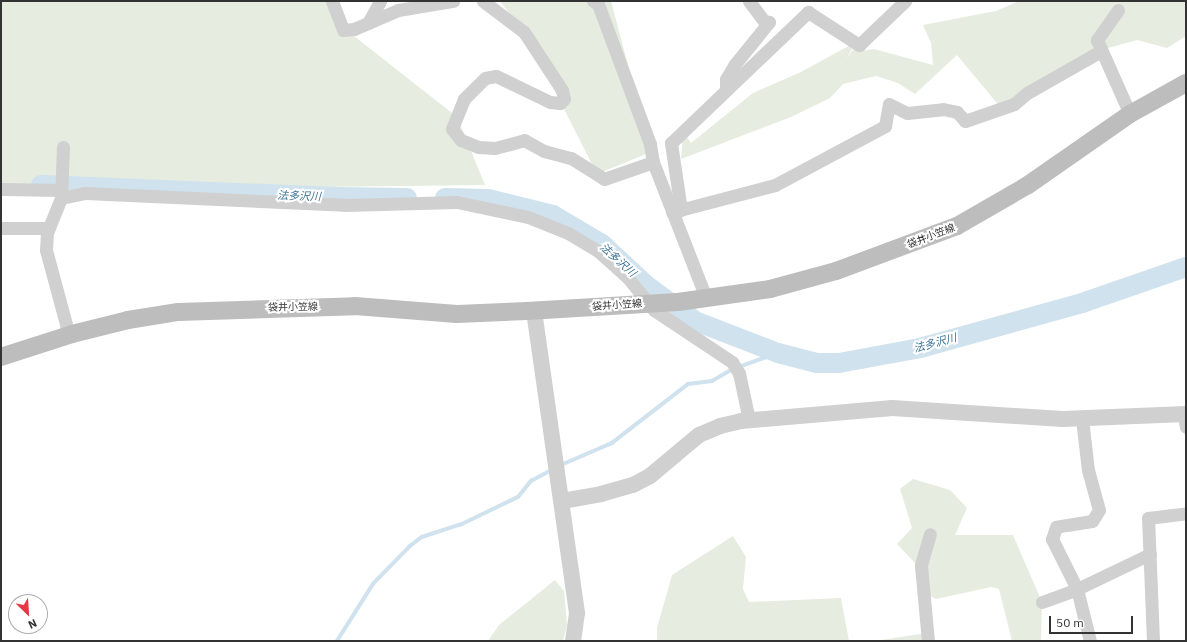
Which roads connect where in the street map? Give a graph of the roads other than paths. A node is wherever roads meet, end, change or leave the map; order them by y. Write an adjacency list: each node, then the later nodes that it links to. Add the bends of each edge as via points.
1 (332, 1): 9 (street, via 343,30)
2 (380, 1): 9 (street)
3 (453, 1): 9 (street, via 398,10)
4 (483, 1): 15 (street, via 524,32 562,90 564,99 560,103 550,102 496,76 486,78 464,99 452,129 461,140 478,147 495,148 524,140 544,151 571,158 604,179)
5 (593, 1): 15 (street, via 598,4 647,137)
6 (749, 1): 12 (street, via 764,21 769,22 735,64 726,79)
7 (905, 1): 12 (street, via 859,45 808,12)
8 (1118, 10): 10 (street, via 1097,40)
9 (368, 23)
10 (1101, 51): 13 (street); 18 (street, via 1014,104 965,121 957,112 943,109 907,113 889,104 885,126 775,185)
11 (1186, 84): 13 (main road, 袋井小笠線)
12 (726, 90): 18 (street, via 671,143)
13 (1130, 114): 21 (main road, 袋井小笠線, via 1028,185 957,226 836,271 770,289)
14 (63, 147): 17 (street)
15 (653, 162): 18 (street)
16 (1, 189): 17 (street)
17 (61, 194): 20 (street); 22 (street, via 346,205 457,202 492,208 528,217 568,233 598,251 628,278)
18 (677, 211): 21 (street)
19 (1, 228): 20 (street)
20 (49, 228): 24 (street, via 46,250)
21 (706, 298): 22 (main road, 袋井小笠線, via 678,302)
22 (649, 302): 23 (main road, 袋井小笠線); 28 (street, via 732,362 739,373)
23 (534, 311): 24 (main road, 袋井小笠線, via 457,314 355,306 178,312 128,320); 29 (street)
24 (69, 335): 25 (main road, 袋井小笠線)
25 (1, 356)
26 (1082, 419): 27 (street); 28 (street, via 905,408); 33 (street, via 1088,470 1099,510 1092,521 1056,527 1052,539)
27 (1185, 419)
28 (749, 420): 29 (street, via 720,426 699,435 650,476 633,485)
29 (562, 501): 35 (street, via 577,613)
30 (1186, 514): 32 (street, via 1148,518)
31 (930, 534): 36 (street, via 921,565)
32 (1150, 554): 33 (street); 38 (street)
33 (1077, 589): 34 (street); 37 (street)
34 (1042, 602)
35 (573, 641)
36 (928, 641)
37 (1090, 641)
38 (1153, 641)

